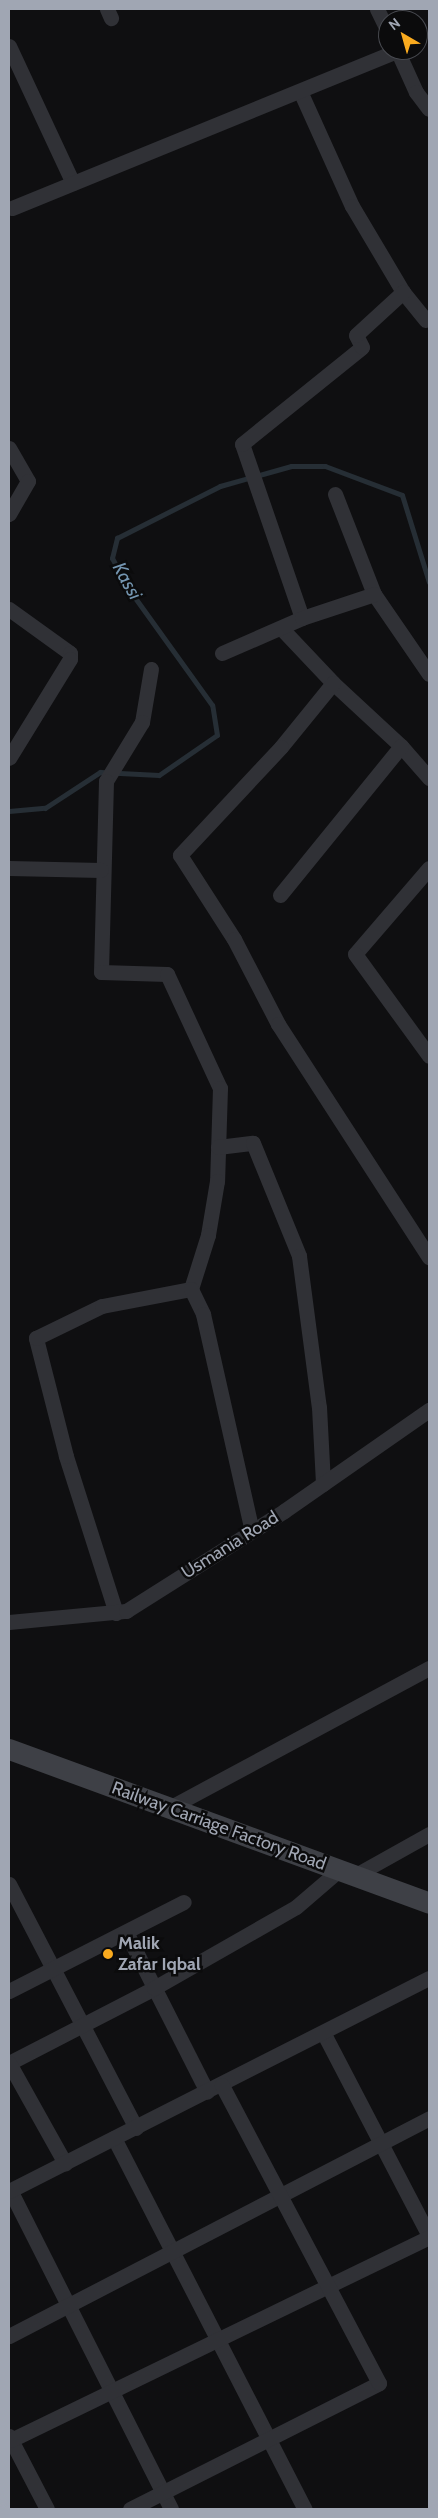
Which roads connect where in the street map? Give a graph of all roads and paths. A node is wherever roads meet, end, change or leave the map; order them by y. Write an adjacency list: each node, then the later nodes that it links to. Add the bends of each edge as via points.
1 (9, 46): 4 (street)
2 (378, 59): 5 (street)
3 (401, 60): 6 (street, via 416,92)
4 (13, 65): 7 (street)
5 (300, 91): 7 (street); 9 (street, via 352,206)
6 (429, 109)
7 (73, 184): 8 (street)
8 (12, 208)
9 (403, 292): 10 (street); 16 (street, via 356,335 362,347 242,444)
10 (426, 320)
11 (9, 448): 13 (street, via 28,481)
12 (335, 494): 14 (street)
13 (9, 514)
14 (374, 594): 16 (street); 20 (street)
15 (9, 609): 23 (street, via 70,653 70,660)
16 (302, 618): 17 (street)
17 (282, 629): 18 (street); 21 (street)
18 (222, 653)
19 (151, 669): 27 (street, via 142,722 106,781)
20 (429, 674)
21 (333, 683): 22 (street); 31 (street, via 281,747 180,855 234,939 278,1024)
22 (401, 746): 24 (street); 28 (street)
23 (9, 758)
24 (429, 778)
25 (9, 868): 27 (street)
26 (429, 868): 29 (street, via 354,954)
27 (101, 870): 30 (street, via 101,972 167,974 220,1088)
28 (280, 895)
29 (429, 1056)
30 (218, 1147): 32 (street, via 217,1181 208,1235); 34 (street, via 253,1143 299,1256 319,1407)
31 (429, 1257)
32 (191, 1289): 35 (street, via 203,1314); 36 (street, via 102,1306 36,1338 66,1456)
33 (429, 1410): 34 (street, Usmania Road)
34 (323, 1484): 35 (street, Usmania Road)
35 (252, 1531): 36 (street, Usmania Road, via 126,1611)
36 (116, 1612): 37 (street, Usmania Road)
37 (9, 1622)
38 (429, 1668): 40 (street)
39 (9, 1749): 40 (main road, Railway Carriage Factory Road)
40 (169, 1808): 42 (main road, Railway Carriage Factory Road)
41 (429, 1834): 42 (street)
42 (347, 1873): 45 (main road, Railway Carriage Factory Road); 49 (street, via 296,1907)
43 (9, 1884): 47 (street)
44 (184, 1902): 46 (street)
45 (429, 1903)
46 (126, 1932): 47 (street); 49 (street)
47 (52, 1969): 50 (street); 51 (street)
48 (429, 1978): 52 (street)
49 (154, 1988): 51 (street); 55 (street)
50 (9, 1992)
51 (81, 2026): 53 (street); 57 (street)
52 (324, 2034): 54 (street); 59 (street)
53 (9, 2063): 60 (street)
54 (222, 2085): 55 (street); 62 (street)
55 (206, 2092): 57 (street)
56 (429, 2118): 59 (street)
57 (136, 2128): 58 (street)
58 (114, 2138): 60 (street); 64 (street)
59 (381, 2144): 62 (street); 63 (street)
60 (65, 2163): 61 (street)
61 (9, 2191): 66 (street)
62 (280, 2196): 64 (street); 65 (street)
63 (429, 2237): 65 (street)
64 (172, 2251): 66 (street); 68 (street)
65 (328, 2286): 68 (street); 71 (street, via 379,2383)
66 (68, 2305): 67 (street); 69 (street)
67 (9, 2336)
68 (218, 2340): 69 (street); 71 (street)
69 (111, 2391): 70 (street); 73 (street)
70 (10, 2438): 72 (street)
71 (269, 2441): 73 (street); 77 (street)
72 (14, 2461): 74 (street)
73 (163, 2493): 75 (street); 76 (street)
74 (47, 2509)
75 (130, 2509)
76 (171, 2509)
77 (304, 2509)

